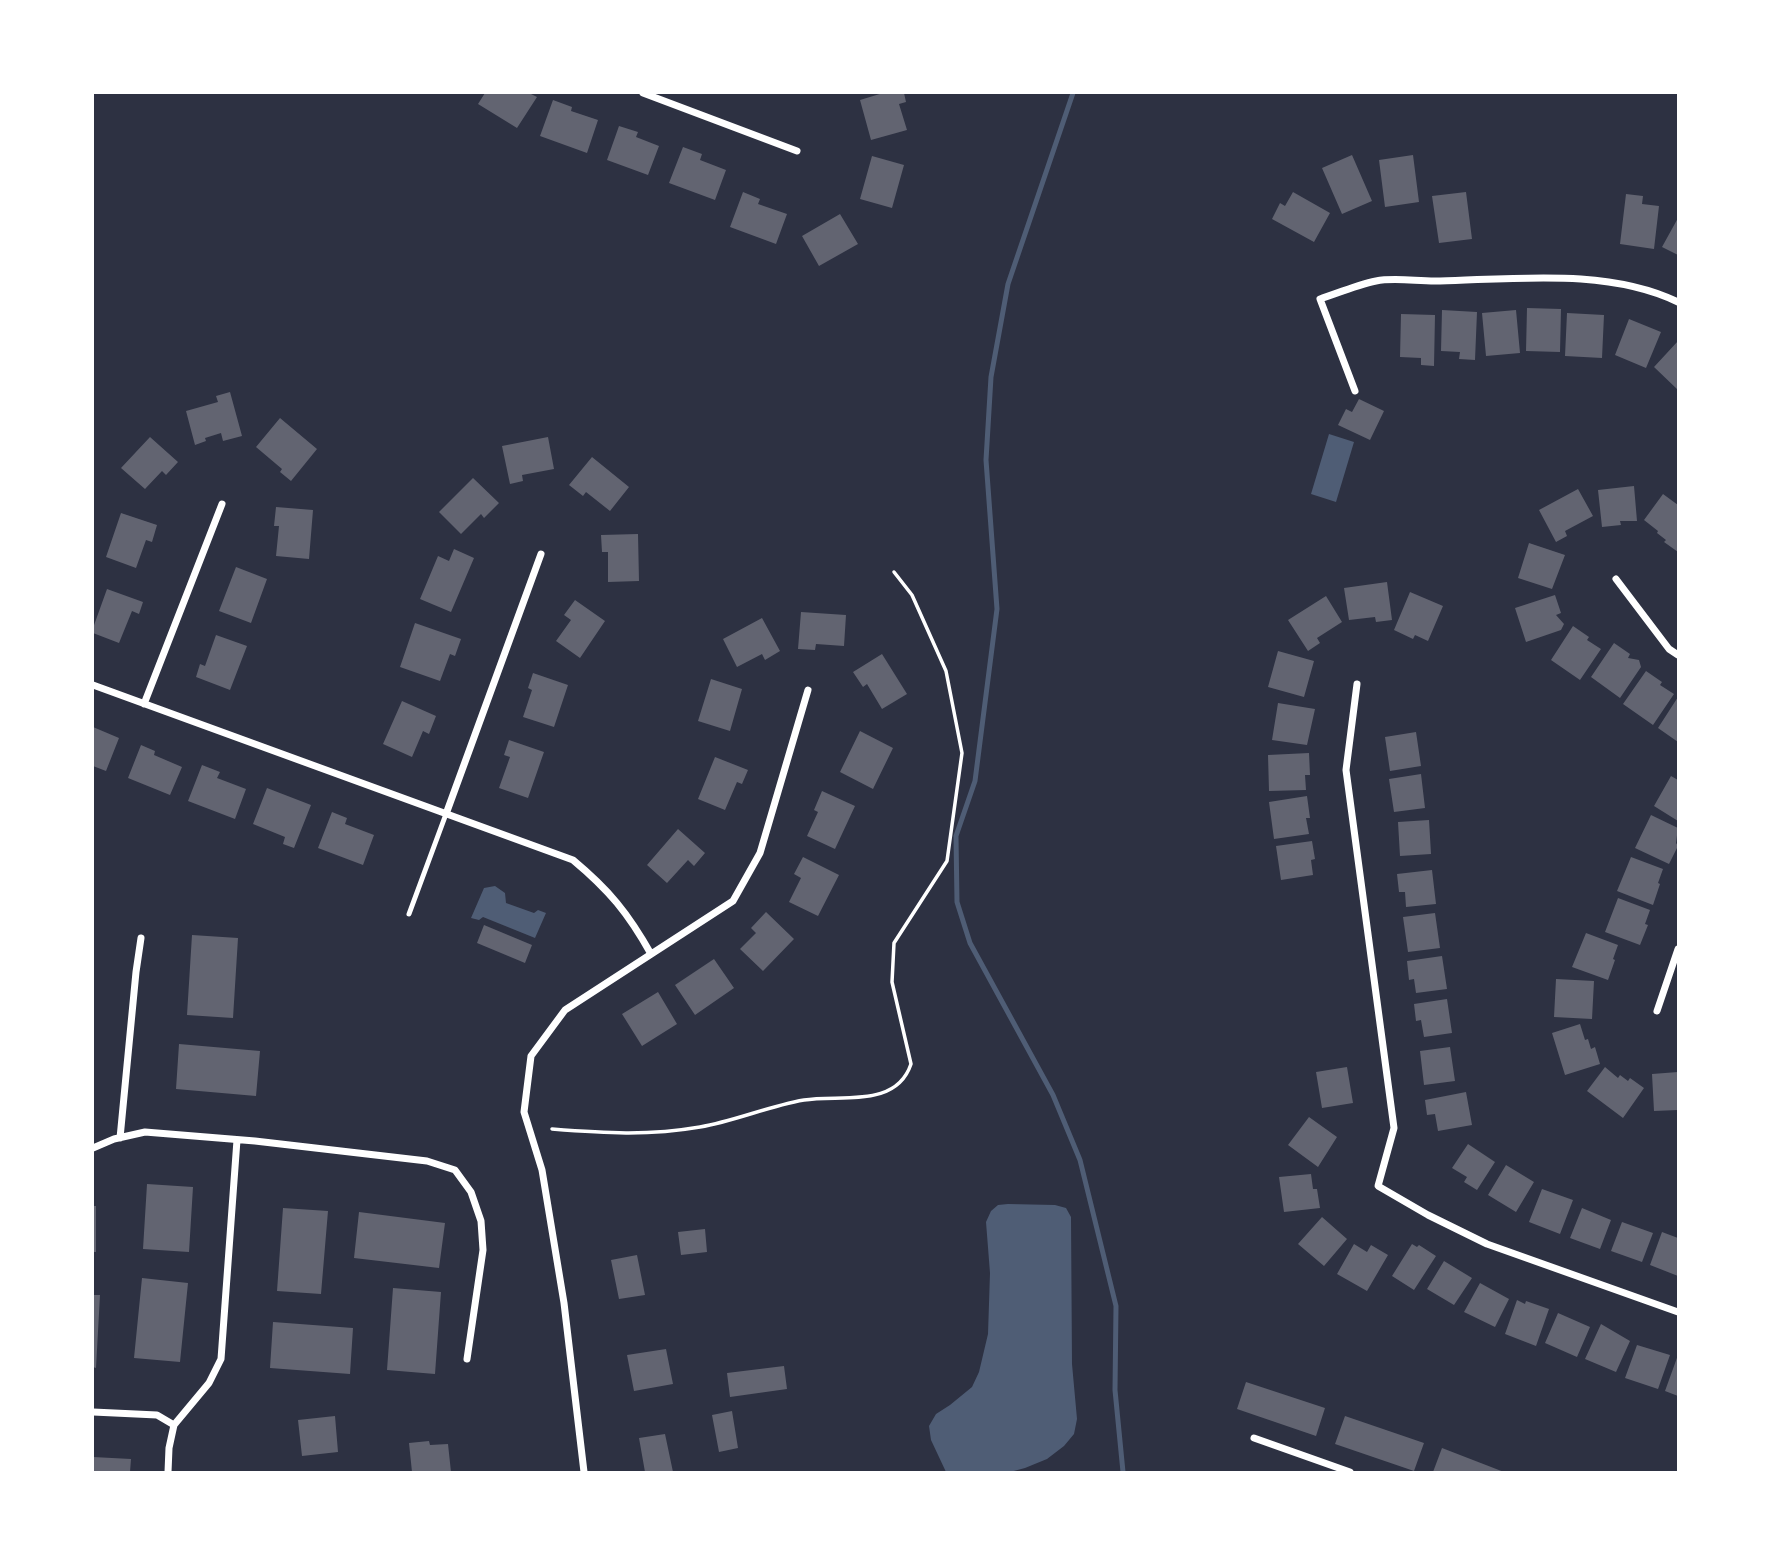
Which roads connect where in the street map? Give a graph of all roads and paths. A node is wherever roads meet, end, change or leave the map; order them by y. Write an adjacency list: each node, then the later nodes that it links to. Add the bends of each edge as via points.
1 (643, 93): 2 (street)
2 (797, 152)
3 (1678, 302): 4 (street, via 1663,294 1587,280 1377,280 1320,299)
4 (1355, 391)
5 (222, 504): 13 (street)
6 (541, 554): 14 (street)
7 (894, 572): 20 (path, via 912,595 946,671 962,753 947,861 894,943 892,982 911,1065 907,1077 891,1091 804,1100 702,1127 632,1135)
8 (1616, 579): 9 (street)
9 (1678, 654)
10 (1357, 684): 24 (street, via 1346,770 1394,1128 1378,1186 1488,1244)
11 (93, 685): 13 (street)
12 (808, 690): 18 (street, via 760,853 733,901)
13 (144, 704): 14 (street)
14 (446, 814): 15 (lane); 18 (street, via 573,860 603,885 630,917)
15 (409, 914)
16 (141, 938): 21 (street)
17 (1678, 949): 19 (street)
18 (651, 954): 30 (street, via 565,1010 531,1056 524,1112 542,1170)
19 (1657, 1010)
20 (551, 1129)
21 (120, 1138): 22 (street, via 145,1132); 23 (street)
22 (237, 1140): 25 (street, via 427,1161 455,1170 471,1192 481,1221 483,1250); 27 (street, via 221,1359 209,1383)
23 (93, 1148)
24 (1678, 1312)
25 (467, 1359)
26 (93, 1412): 27 (street, via 157,1415)
27 (174, 1424): 29 (street)
28 (1254, 1438): 31 (street)
29 (168, 1472)
30 (584, 1472)
31 (1350, 1472)

